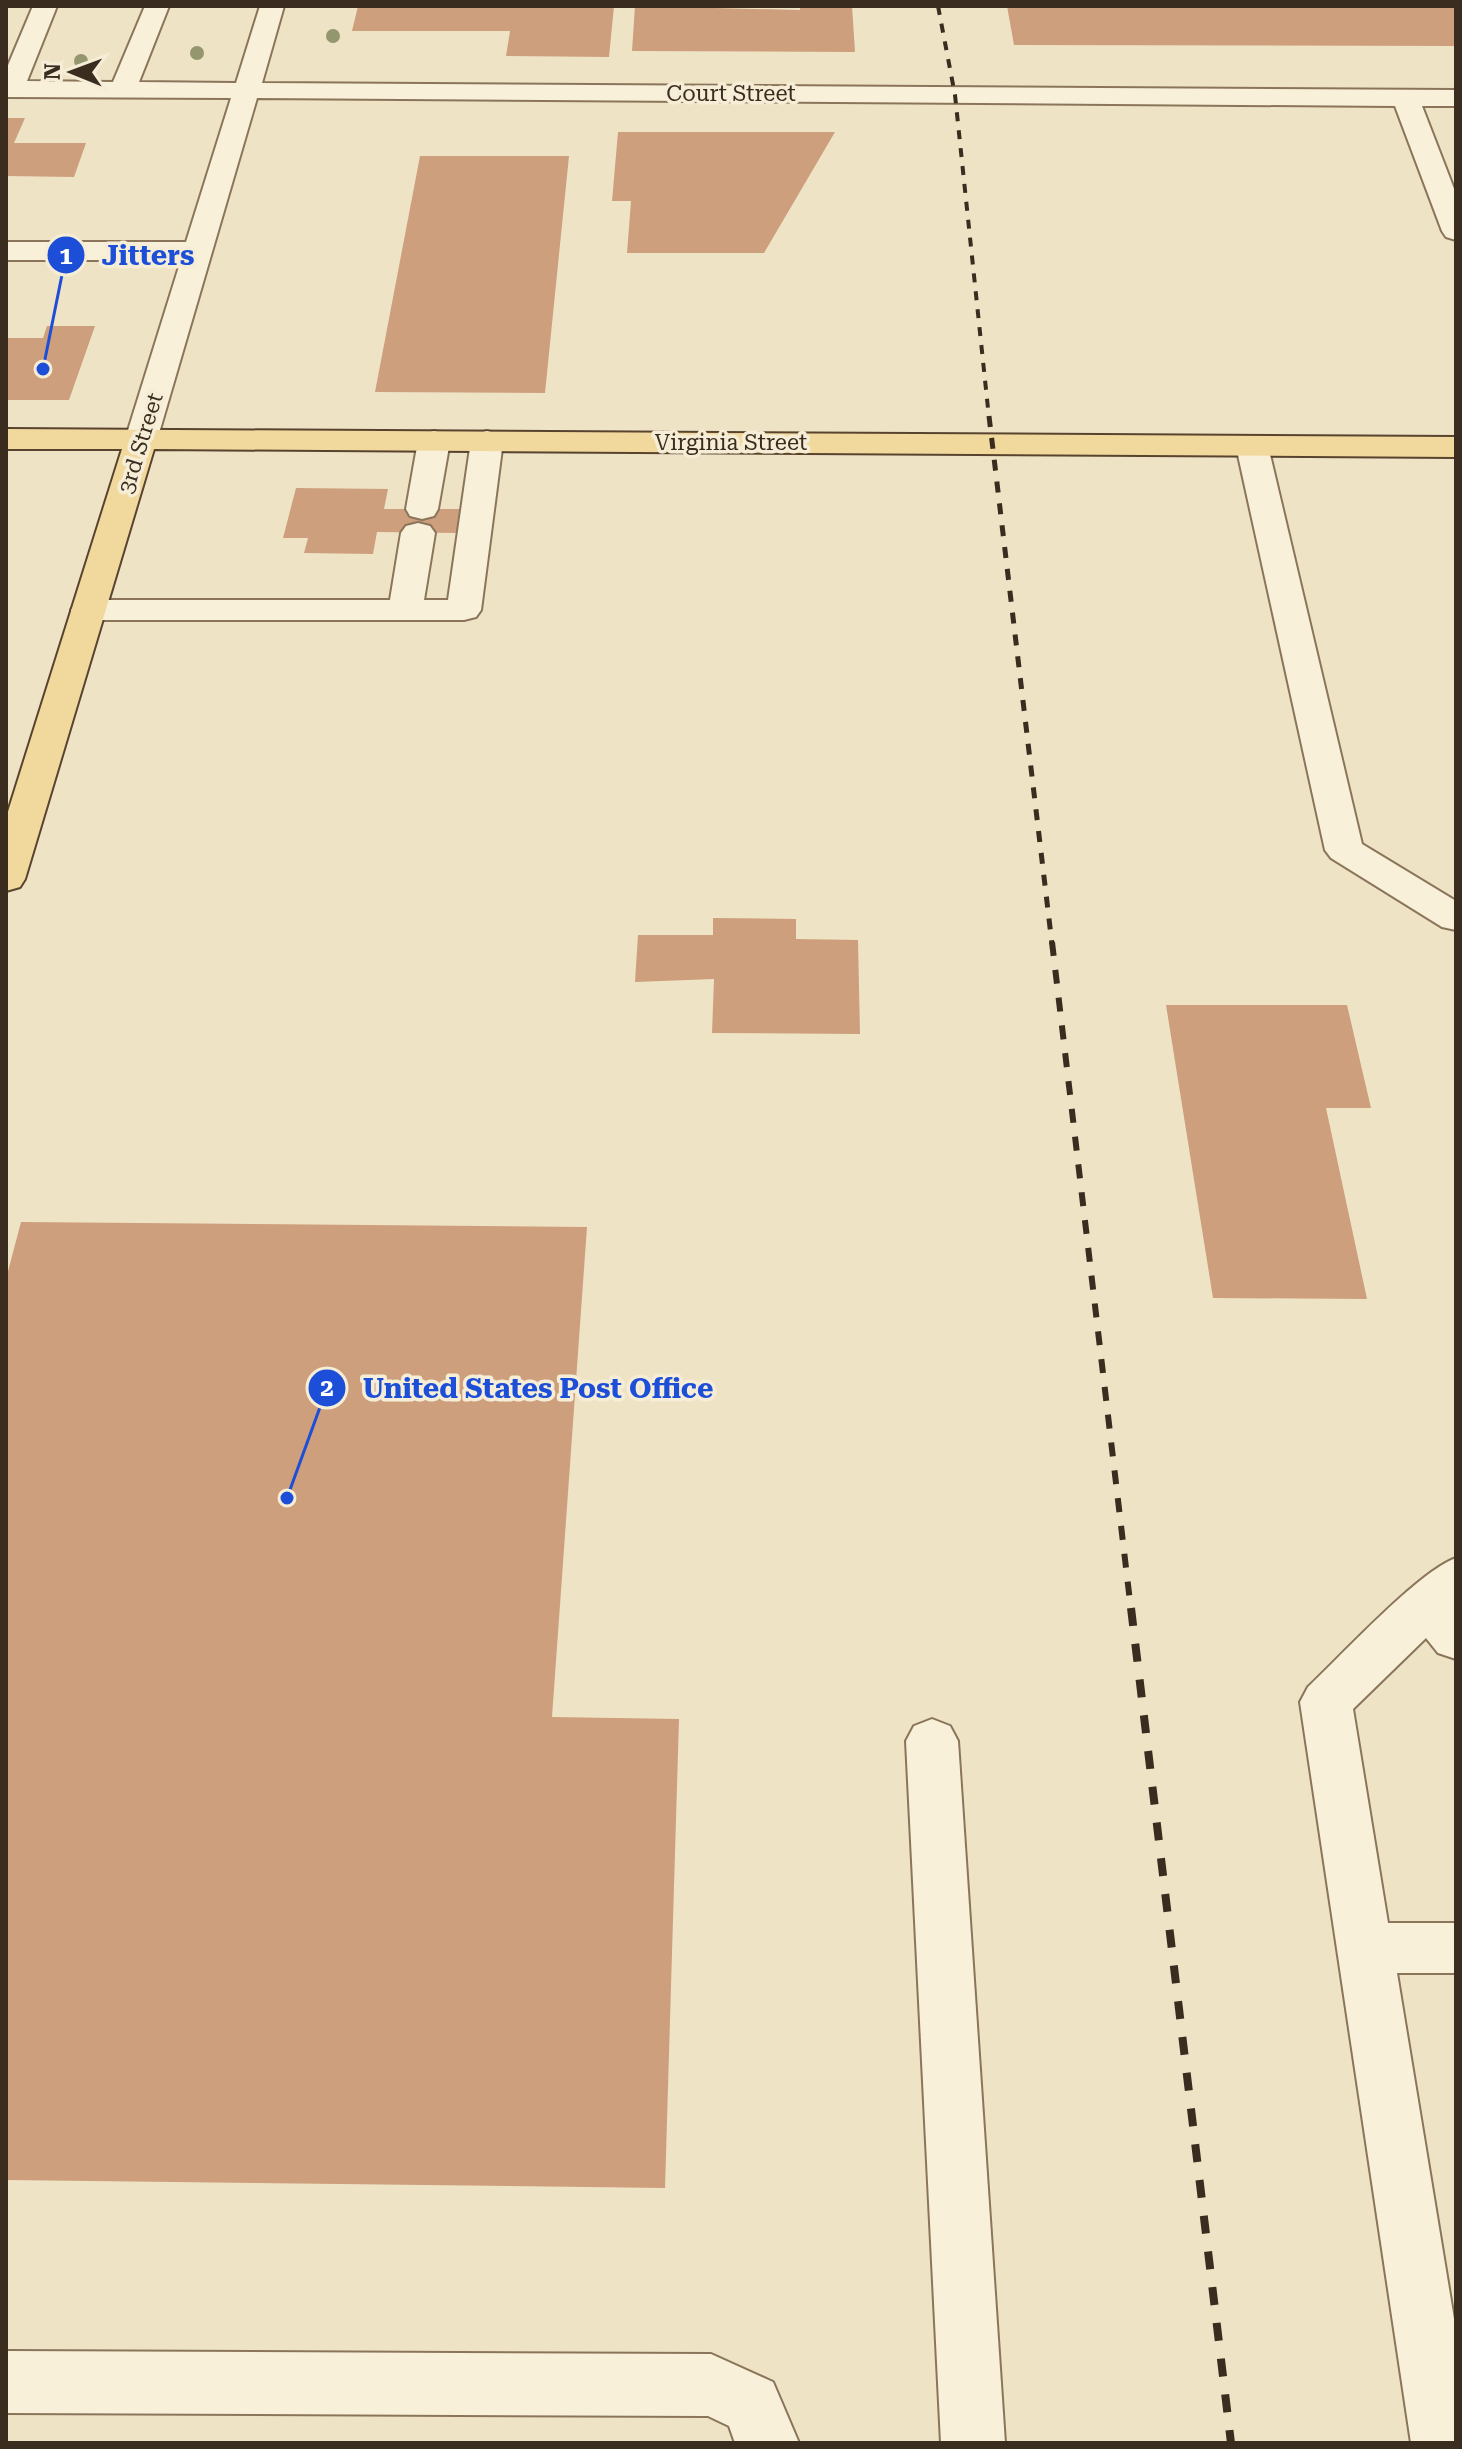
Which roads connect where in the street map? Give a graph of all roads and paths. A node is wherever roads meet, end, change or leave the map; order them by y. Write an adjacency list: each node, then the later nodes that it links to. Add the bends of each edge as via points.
1 (45, 6): 4 (street)
2 (157, 6): 5 (street)
3 (272, 6): 6 (street, 3rd Street)
4 (9, 89): 5 (street, Court Street)
5 (123, 89): 6 (street, Court Street)
6 (247, 89): 7 (street, Court Street); 11 (street, 3rd Street)
7 (1405, 97): 8 (street, Court Street); 9 (street)
8 (1456, 98)
9 (1456, 231)
10 (6, 251): 11 (street)
11 (198, 251): 13 (street, 3rd Street)
12 (6, 439): 13 (main road, Virginia Street)
13 (141, 440): 14 (main road, Virginia Street); 18 (main road, 3rd Street)
14 (434, 441): 15 (main road, Virginia Street); 19 (street)
15 (487, 441): 16 (main road, Virginia Street); 19 (street, via 464,610)
16 (1252, 446): 17 (main road, Virginia Street); 21 (street, via 1344,850)
17 (1456, 447)
18 (88, 610): 19 (street); 20 (main road, 3rd Street)
19 (405, 610)
20 (6, 879)
21 (1456, 918)
22 (1447, 1607): 24 (street, via 1326,1702)
23 (932, 1741): 28 (street)
24 (1365, 1948): 25 (street); 29 (street)
25 (1456, 1948)
26 (6, 2382): 27 (street, via 711,2385 751,2404)
27 (767, 2443)
28 (973, 2443)
29 (1443, 2443)

